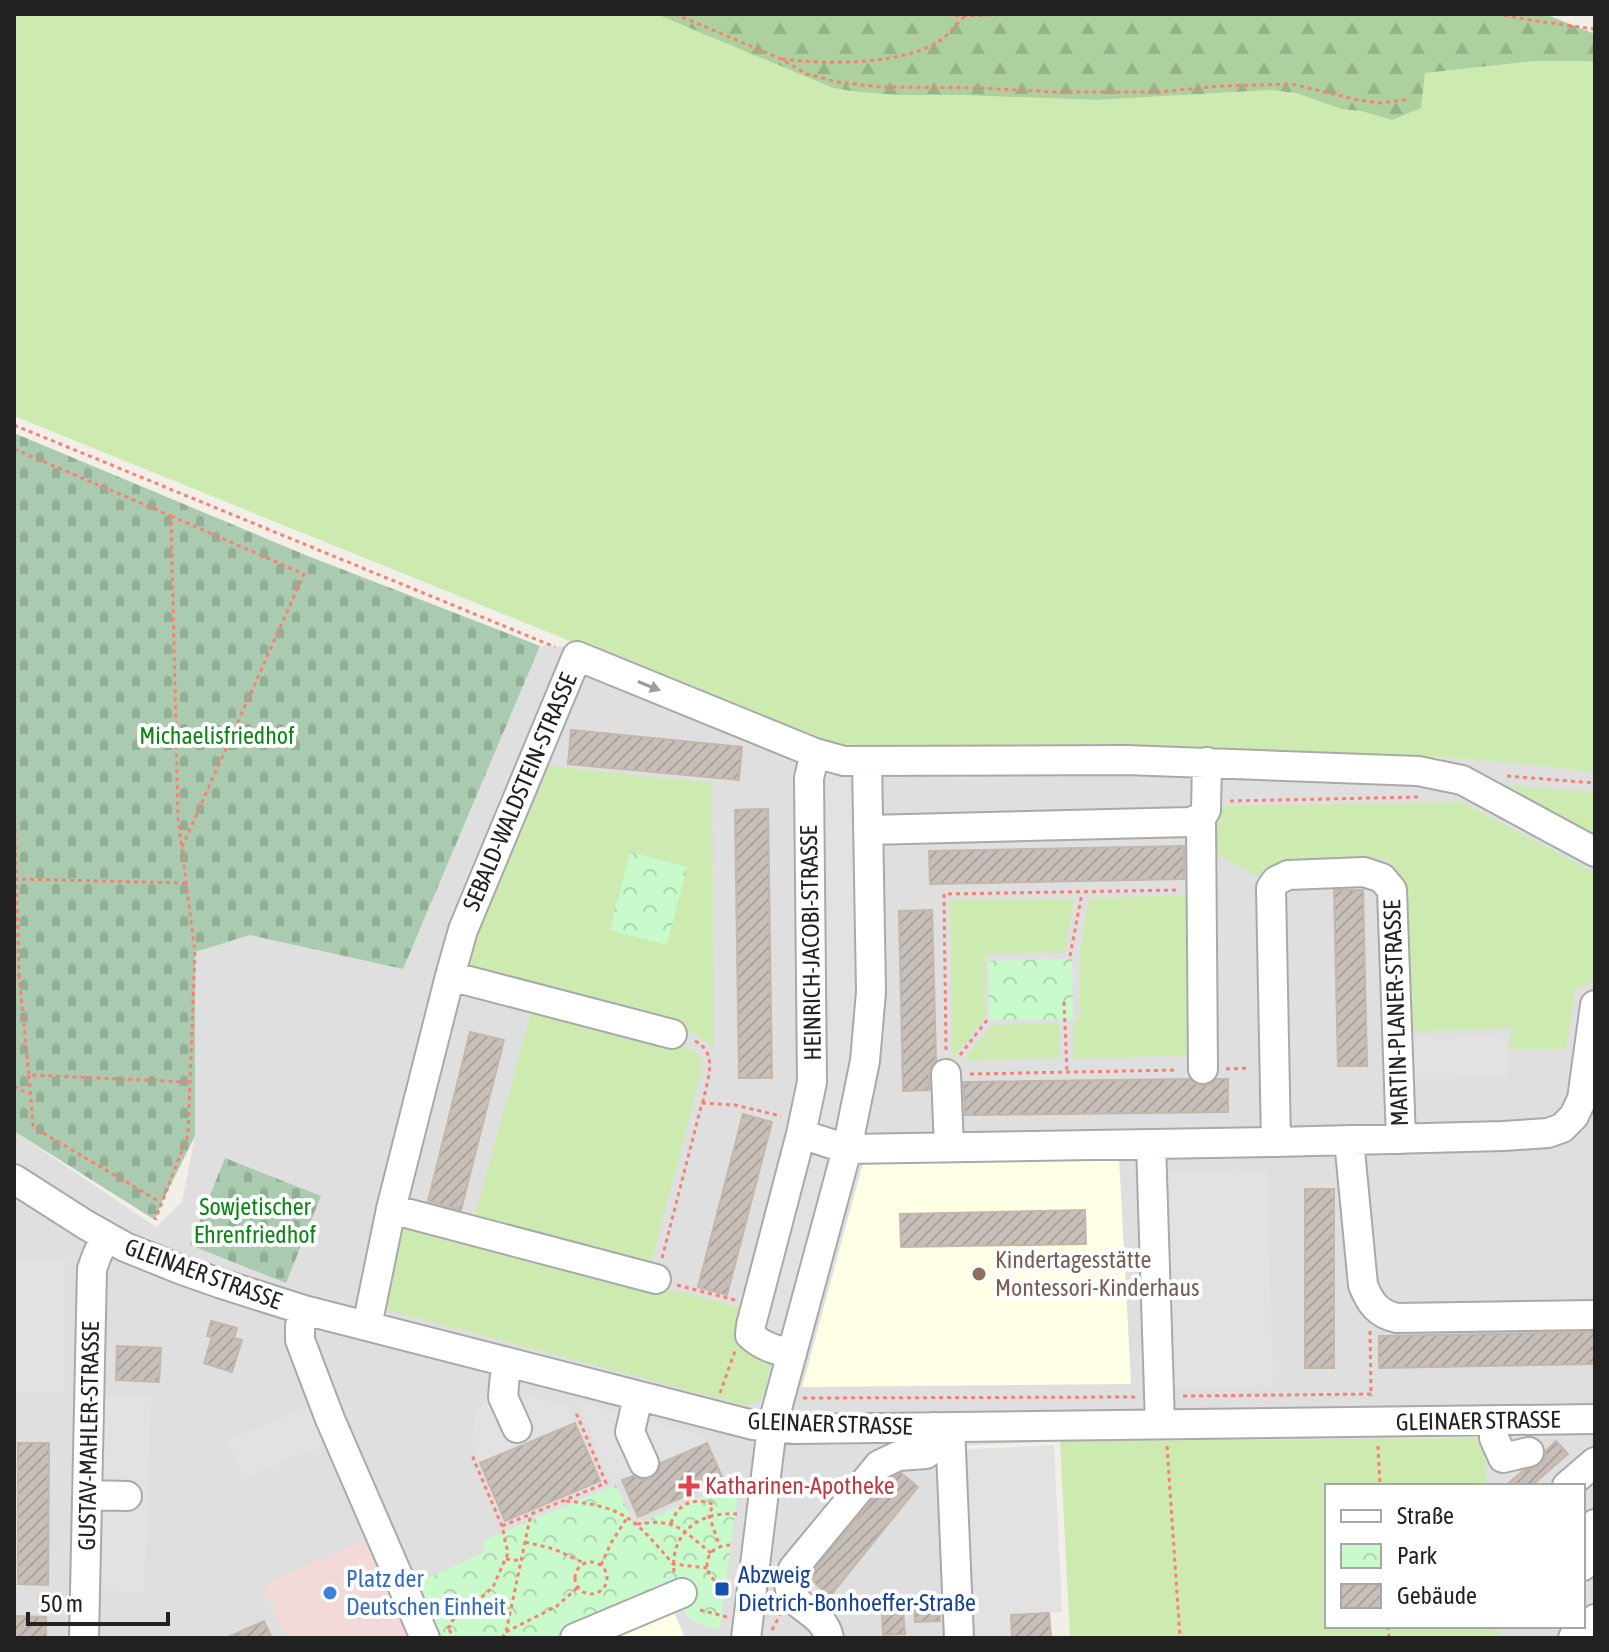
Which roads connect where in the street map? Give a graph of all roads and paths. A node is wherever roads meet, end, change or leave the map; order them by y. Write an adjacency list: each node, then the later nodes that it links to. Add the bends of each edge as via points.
1 (675, 14): 7 (path)
2 (939, 14): 5 (path)
3 (1018, 14): 5 (path)
4 (1496, 14): 6 (path)
5 (965, 16): 7 (path, via 941,41 912,55 813,63)
6 (1595, 29)
7 (779, 58): 8 (path, via 807,74 881,87 1158,92 1292,84 1381,103)
8 (1410, 99)
9 (14, 425): 12 (path)
10 (14, 449): 11 (path)
11 (171, 516): 22 (path); 22 (path, via 304,574)
12 (577, 656): 13 (street, SEBALD-WALDSTEIN-STRASSE, one-way to 13); 31 (street, SEBALD-WALDSTEIN-STRASSE, via 463,930)
13 (815, 753): 14 (street, SEBALD-WALDSTEIN-STRASSE); 45 (street, HEINRICH-JACOBI-STRASSE, via 809,778 812,1082)
14 (867, 761): 15 (street, SEBALD-WALDSTEIN-STRASSE); 21 (street)
15 (1207, 762): 20 (street); 23 (street, SEBALD-WALDSTEIN-STRASSE, via 1441,774 1486,792)
16 (1508, 776): 17 (path)
17 (1595, 783)
18 (14, 797): 24 (path)
19 (1418, 797): 20 (path)
20 (1204, 809): 21 (street, via 1190,822); 26 (street)
21 (868, 830): 51 (street, via 869,1027)
22 (182, 847): 25 (path)
23 (1595, 852)
24 (15, 880): 25 (path); 30 (path)
25 (186, 883): 41 (path, via 195,952)
26 (1202, 889): 27 (path); 37 (street)
27 (1082, 892): 28 (path); 39 (path, via 944,894)
28 (1070, 956)
29 (14, 973): 30 (path)
30 (19, 975): 40 (path)
31 (450, 976): 35 (street); 54 (street, SEBALD-WALDSTEIN-STRASSE)
32 (1064, 1002): 38 (path)
33 (1595, 1005): 46 (street, MARTIN-PLANER-STRASSE, via 1582,1099 1562,1128 1539,1134)
34 (987, 1020): 39 (path)
35 (672, 1034): 44 (path, via 700,1043 709,1056)
36 (1274, 1068): 37 (path); 46 (street, MARTIN-PLANER-STRASSE, via 1271,888 1288,875 1364,872 1382,878 1392,890); 48 (street, MARTIN-PLANER-STRASSE)
37 (1203, 1069): 38 (path)
38 (1067, 1072): 39 (path)
39 (946, 1074): 50 (street)
40 (29, 1075): 41 (path); 43 (path)
41 (190, 1082): 53 (path, via 188,1135)
42 (14, 1086): 43 (path)
43 (29, 1094): 53 (path, via 33,1127)
44 (702, 1103): 45 (path, via 735,1105); 57 (path)
45 (802, 1128): 51 (street); 58 (street, HEINRICH-JACOBI-STRASSE)
46 (1401, 1139): 47 (street, MARTIN-PLANER-STRASSE)
47 (1349, 1140): 48 (street, MARTIN-PLANER-STRASSE); 60 (street, via 1363,1285)
48 (1276, 1142): 49 (street, MARTIN-PLANER-STRASSE)
49 (1151, 1144): 50 (street, MARTIN-PLANER-STRASSE); 69 (street)
50 (949, 1147): 51 (street, MARTIN-PLANER-STRASSE)
51 (847, 1149): 64 (street)
52 (14, 1179): 56 (street, GLEINAER STRASSE)
53 (162, 1202): 55 (path)
54 (391, 1209): 57 (street); 62 (street, SEBALD-WALDSTEIN-STRASSE)
55 (155, 1220)
56 (106, 1237): 59 (street, GLEINAER STRASSE, via 182,1270); 83 (street, GUSTAV-MAHLER-STRASSE, via 92,1269)
57 (656, 1279): 58 (path)
58 (756, 1305): 63 (street, HEINRICH-JACOBI-STRASSE)
59 (304, 1310): 62 (street, GLEINAER STRASSE); 109 (street, via 300,1340 330,1419)
60 (1378, 1310): 61 (street, via 1397,1318); 68 (path, via 1370,1326)
61 (1595, 1315)
62 (367, 1326): 65 (street, GLEINAER STRASSE)
63 (750, 1335): 64 (street, via 768,1348); 70 (path, via 737,1344)
64 (792, 1354): 74 (street)
65 (506, 1363): 66 (street, GLEINAER STRASSE); 76 (street, via 503,1397)
66 (638, 1397): 70 (street, GLEINAER STRASSE); 80 (street, via 630,1432)
67 (797, 1398): 69 (path)
68 (1371, 1408): 69 (street, GLEINAER STRASSE); 69 (path); 73 (street, GLEINAER STRASSE); 81 (path)
69 (1159, 1410): 75 (street, GLEINAER STRASSE); 115 (path, via 1167,1440)
70 (712, 1416): 74 (street, GLEINAER STRASSE)
71 (572, 1417): 85 (path, via 577,1415 606,1483)
72 (1595, 1419): 73 (street, GLEINAER STRASSE)
73 (1494, 1421): 77 (street, via 1494,1438 1503,1458)
74 (772, 1427): 75 (street, GLEINAER STRASSE); 88 (street)
75 (942, 1427): 113 (street, via 926,1454 898,1456 879,1465 793,1569 788,1588 825,1625); 114 (street)
76 (517, 1428)
77 (1529, 1452)
78 (477, 1456): 92 (path, via 473,1458)
79 (1595, 1462): 82 (street)
80 (644, 1463)
81 (1380, 1484)
82 (1569, 1484)
83 (88, 1495): 84 (street); 110 (street, GUSTAV-MAHLER-STRASSE)
84 (127, 1496)
85 (561, 1501): 86 (path); 89 (path, via 601,1506)
86 (531, 1514): 92 (path); 94 (path)
87 (709, 1516): 88 (path); 90 (path, via 713,1504 691,1501); 93 (path); 95 (path)
88 (760, 1517): 96 (street)
89 (627, 1518): 91 (path); 102 (path)
90 (671, 1523): 91 (path); 93 (path)
91 (637, 1524): 101 (path)
92 (502, 1526): 98 (path)
93 (685, 1532): 97 (path); 101 (path)
94 (525, 1542): 99 (path); 100 (path)
95 (720, 1545): 96 (path); 97 (path)
96 (756, 1548): 105 (street)
97 (711, 1553): 103 (path)
98 (506, 1559): 99 (path); 109 (path, via 493,1587)
99 (521, 1561): 108 (path)
100 (584, 1563): 102 (path); 104 (path, via 575,1574)
101 (673, 1564): 103 (path); 106 (path)
102 (601, 1565): 104 (path, via 607,1574 602,1590 592,1594)
103 (707, 1568): 105 (path, via 716,1583)
104 (578, 1587): 108 (path, via 557,1606)
105 (751, 1589): 107 (street)
106 (682, 1593): 107 (path, via 700,1610); 112 (street)
107 (747, 1628)
108 (506, 1632): 111 (path)
109 (436, 1633)
110 (84, 1638)
111 (502, 1638)
112 (575, 1638)
113 (829, 1638)
114 (959, 1638)
115 (1180, 1638)

